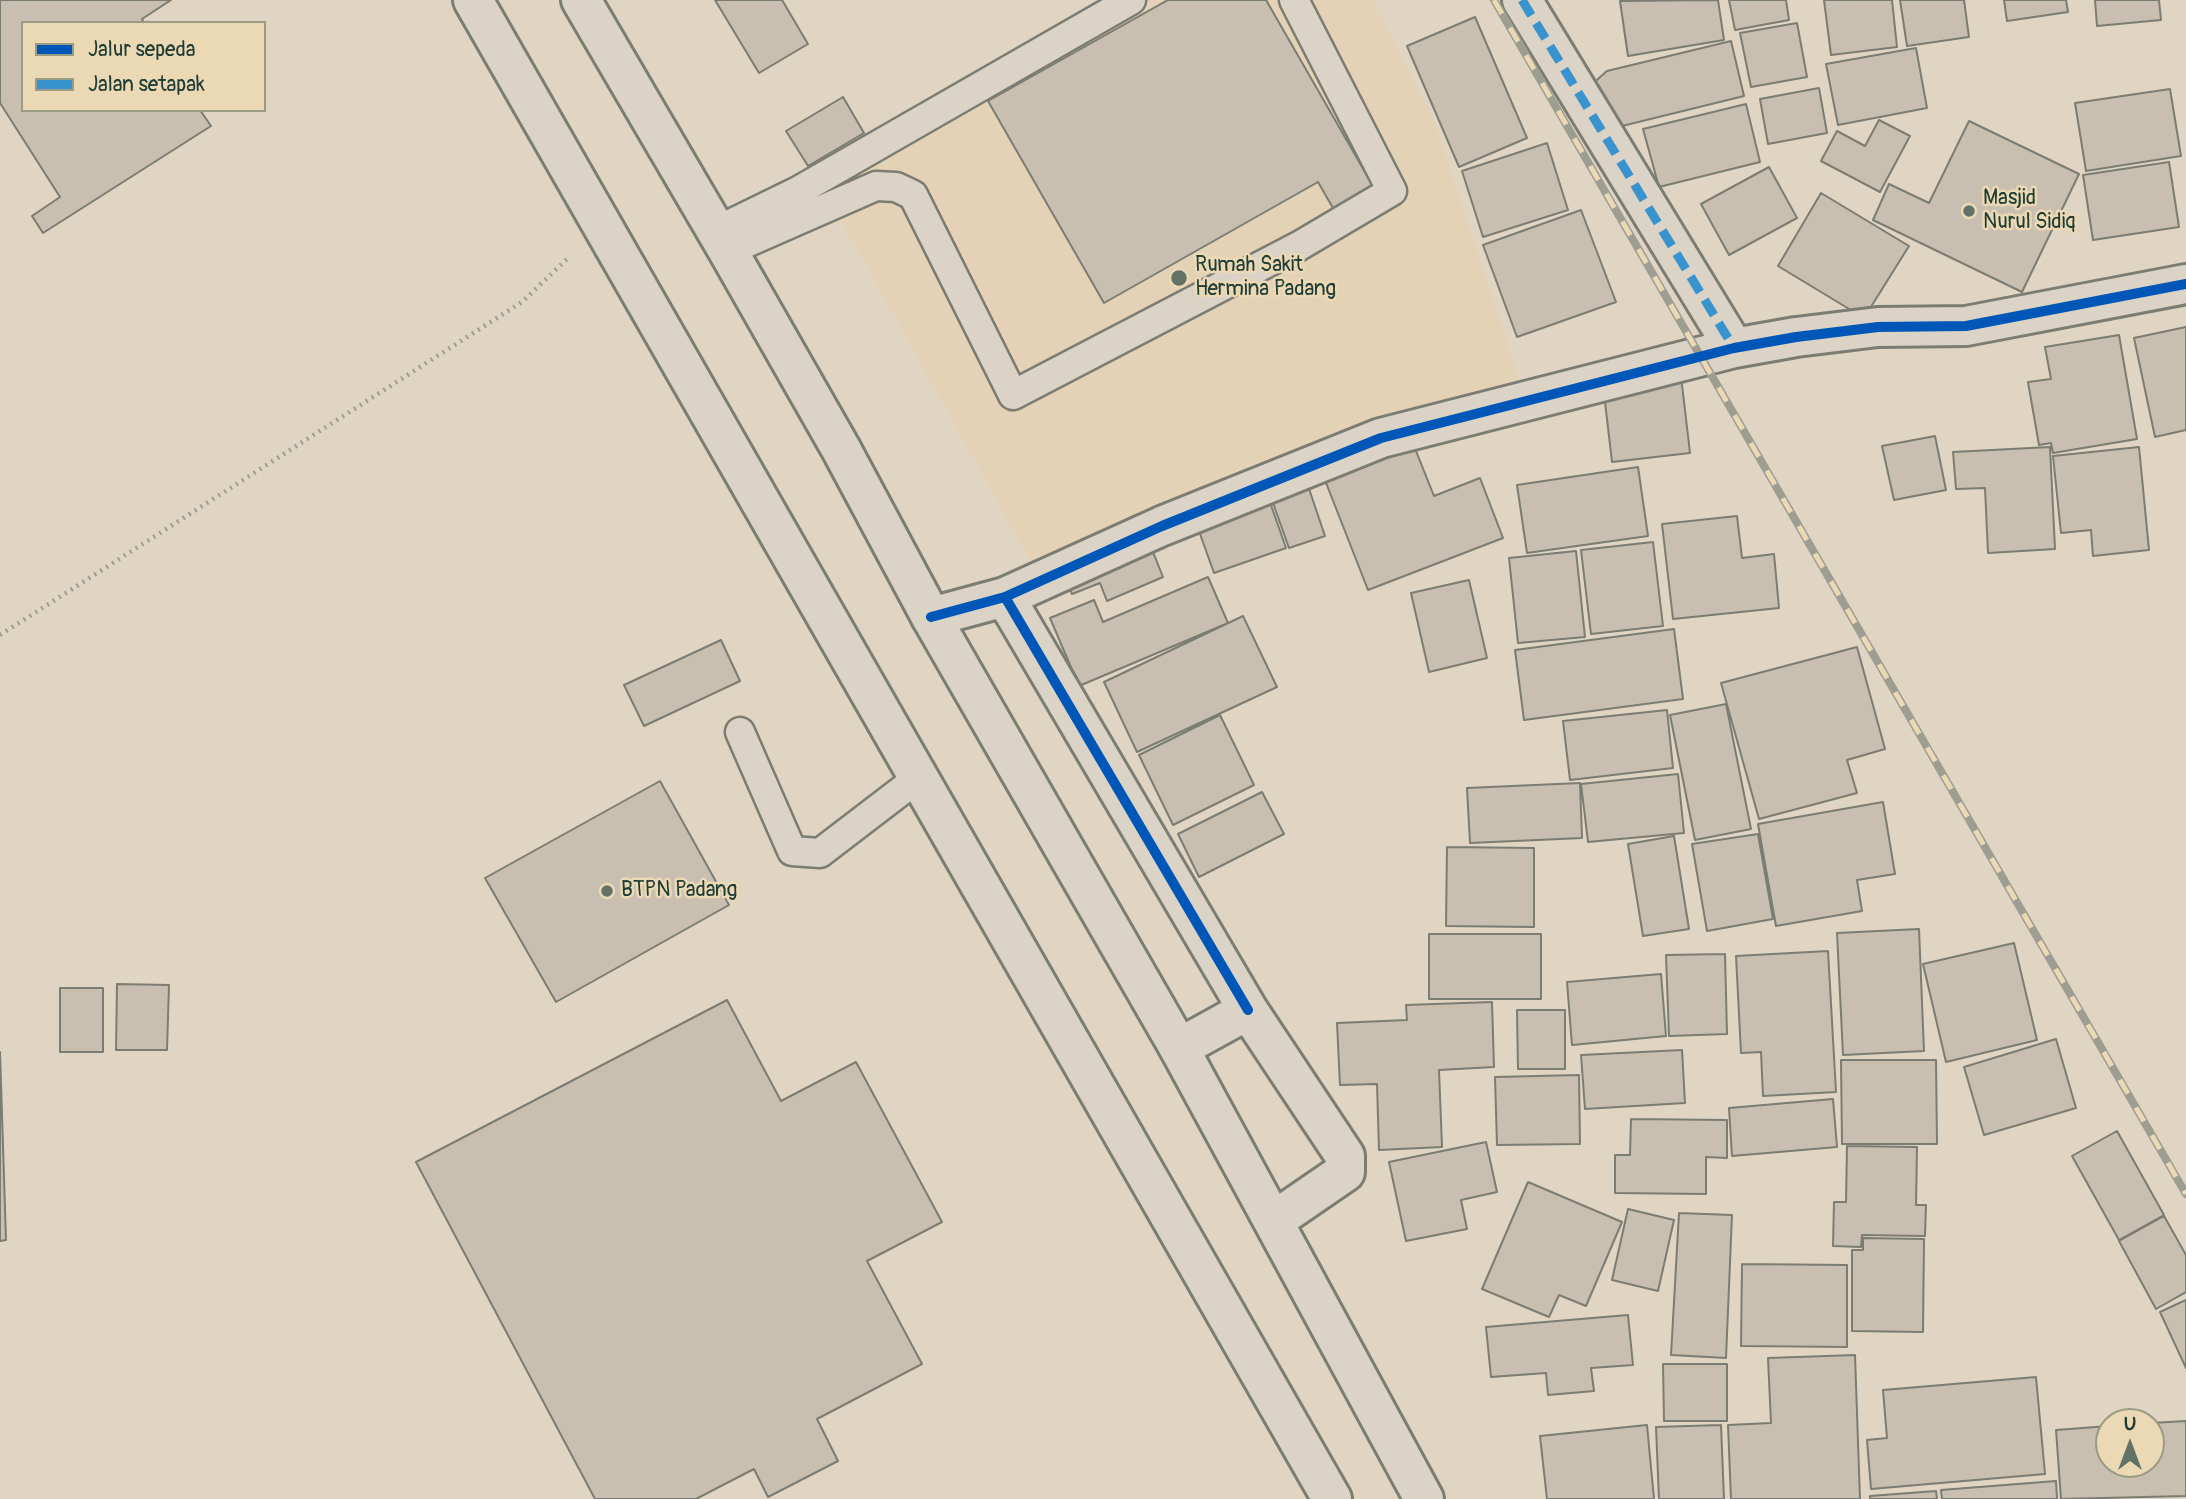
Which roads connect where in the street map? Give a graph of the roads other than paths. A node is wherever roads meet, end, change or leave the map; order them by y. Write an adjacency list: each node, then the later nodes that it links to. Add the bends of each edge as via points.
1 (581, 0): 6 (main road)
2 (1131, 0): 6 (lane, via 800,190)
3 (1294, 0): 6 (lane, via 1392,191 1299,246 1013,395 913,195 896,187 876,186)
4 (1522, 0): 8 (main road)
5 (484, 4): 12 (main road)
6 (722, 241): 10 (main road)
7 (2186, 284): 8 (main road, via 1966,326 1878,327)
8 (1734, 348): 9 (main road, via 1381,438 1162,526)
9 (1006, 597): 10 (main road); 13 (main road)
10 (931, 617): 14 (main road)
11 (740, 732): 12 (lane, via 792,851 820,853)
12 (918, 779): 16 (main road)
13 (1248, 1010): 14 (main road); 15 (main road, via 1345,1156 1345,1172)
14 (1179, 1048): 15 (main road)
15 (1275, 1220): 17 (main road)
16 (1332, 1499)
17 (1424, 1499)

